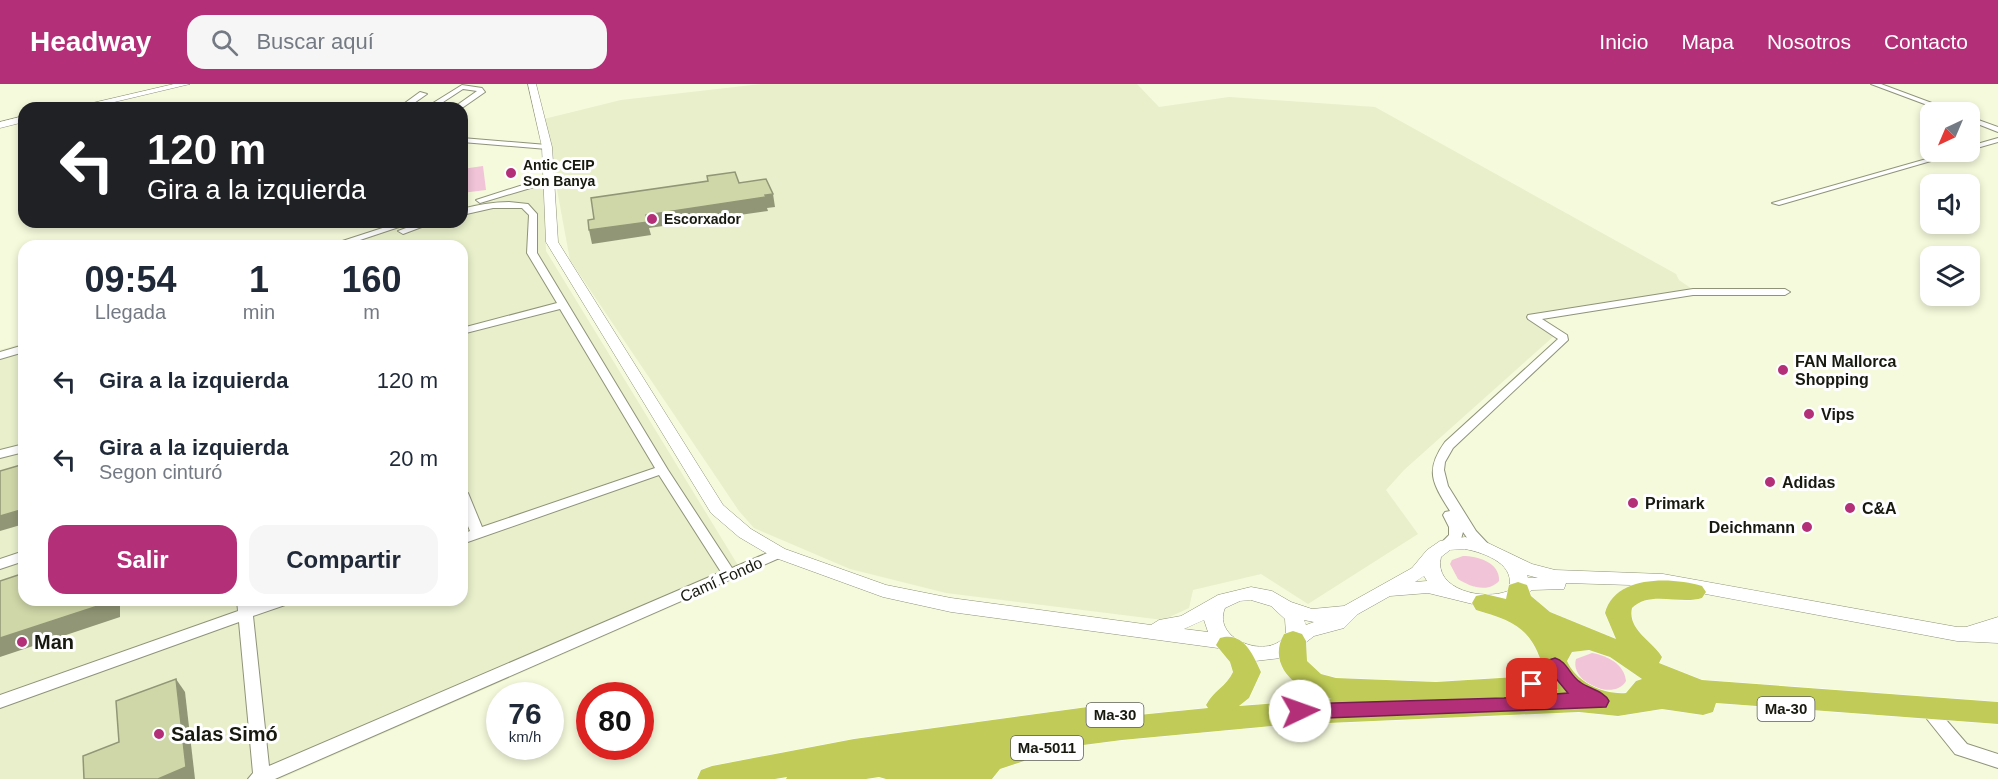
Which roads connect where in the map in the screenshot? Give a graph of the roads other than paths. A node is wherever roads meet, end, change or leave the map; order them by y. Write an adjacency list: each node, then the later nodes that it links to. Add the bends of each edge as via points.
1 (186, 84): 5 (street)
2 (532, 84): 19 (street, Camí Fondo)
3 (1874, 84): 9 (street)
4 (423, 94): 6 (street)
5 (104, 102)
6 (411, 102)
7 (438, 102): 8 (street, via 462,87 480,89)
8 (466, 102)
9 (1924, 102)
10 (18, 120): 12 (street)
11 (1980, 123): 13 (street)
12 (0, 125)
13 (1998, 130)
14 (468, 138): 17 (street)
15 (468, 140): 17 (street)
16 (1998, 140): 18 (street)
17 (474, 141): 19 (street)
18 (1980, 145)
19 (547, 147): 21 (street, Camí Fondo)
20 (1922, 162): 22 (street)
21 (551, 179): 23 (street); 45 (street, Camí Fondo, via 552,242 717,509 745,533)
22 (1776, 203)
23 (468, 204)
24 (468, 210): 30 (street, via 507,203 525,206 533,214 532,253)
25 (390, 228): 27 (street)
26 (412, 228): 28 (street)
27 (352, 240)
28 (373, 240)
29 (1785, 292): 39 (street, via 1693,292 1532,317 1563,340 1445,450 1438,472)
30 (562, 305): 31 (street); 38 (street)
31 (468, 329)
32 (18, 343): 33 (street)
33 (0, 348)
34 (18, 350): 35 (street)
35 (0, 356)
36 (18, 450): 37 (street)
37 (0, 454)
38 (662, 470): 41 (street); 50 (street)
39 (1448, 500): 43 (street, via 1456,533); 44 (street, via 1469,535)
40 (468, 509): 41 (street)
41 (477, 533): 42 (street)
42 (468, 537)
43 (1446, 545): 44 (street, via 1465,543); 46 (street)
44 (1485, 548): 48 (street)
45 (779, 553): 50 (street, Camí Fondo); 61 (street, via 858,584 916,599)
46 (1431, 557): 51 (street, via 1418,572); 55 (street, via 1438,580)
47 (18, 558): 49 (street)
48 (1505, 558): 52 (street, via 1519,577); 54 (street, via 1555,576 1663,580)
49 (0, 564)
50 (730, 575): 82 (street, Camí Fondo)
51 (1387, 590): 55 (street, via 1428,587); 59 (street)
52 (1518, 590): 53 (street, via 1529,584 1618,582); 55 (street, via 1505,600); 64 (highway, Ma-30, via 1518,599 1536,616)
53 (1693, 592): 54 (street); 70 (highway, via 1651,590 1631,596 1619,608 1623,630 1647,656 1690,678 1762,685)
54 (1734, 594): 62 (street)
55 (1473, 600): 67 (highway, Ma-30, via 1508,609 1533,625 1545,639)
56 (1220, 601): 57 (street, via 1230,595 1250,593); 61 (street, via 1181,625); 66 (street, via 1214,609 1213,625)
57 (1283, 605): 59 (street, via 1315,616); 65 (street, via 1296,622)
58 (245, 607): 73 (street); 82 (street)
59 (1352, 609): 65 (street, via 1337,623 1308,631)
60 (1998, 624): 62 (street)
61 (1134, 627): 66 (street)
62 (1965, 635): 63 (street)
63 (1998, 636)
64 (1590, 640): 67 (highway, Ma-30, via 1565,643 1557,650); 68 (highway, Ma-30, via 1612,646)
65 (1293, 641): 66 (street, via 1281,651 1262,654); 69 (highway, via 1294,663 1312,682 1329,688)
66 (1229, 645): 74 (highway, via 1241,657 1247,672 1239,690)
67 (1555, 662): 69 (highway, Ma-30, via 1543,678 1525,686); 72 (highway, Ma-30, via 1571,686)
68 (1637, 664): 70 (highway, Ma-30, via 1666,680 1701,691); 71 (highway, via 1646,684 1645,693)
69 (1385, 692): 74 (highway, Ma-30)
70 (1835, 699): 75 (highway, Ma-30)
71 (1638, 700): 72 (highway, Ma-30, via 1622,704); 76 (highway, Ma-30, via 1671,699)
72 (1600, 701): 77 (highway, Ma-30, via 1576,699)
73 (0, 702)
74 (1220, 705): 77 (highway, Ma-30)
75 (1998, 713)
76 (1935, 719): 78 (highway, Ma-30); 80 (street, via 1962,749)
77 (1123, 721): 79 (highway, Ma-30); 83 (highway, Ma-30, via 906,743); 88 (highway, Ma-5011, via 1077,742 1002,754 984,765)
78 (1998, 725)
79 (951, 761): 81 (highway); 84 (highway, via 925,749); 87 (highway)
80 (1998, 761)
81 (865, 767): 85 (highway); 86 (highway, via 898,769)
82 (260, 778)
83 (712, 779)
84 (755, 779)
85 (801, 779)
86 (924, 779)
87 (962, 779)
88 (974, 779)

